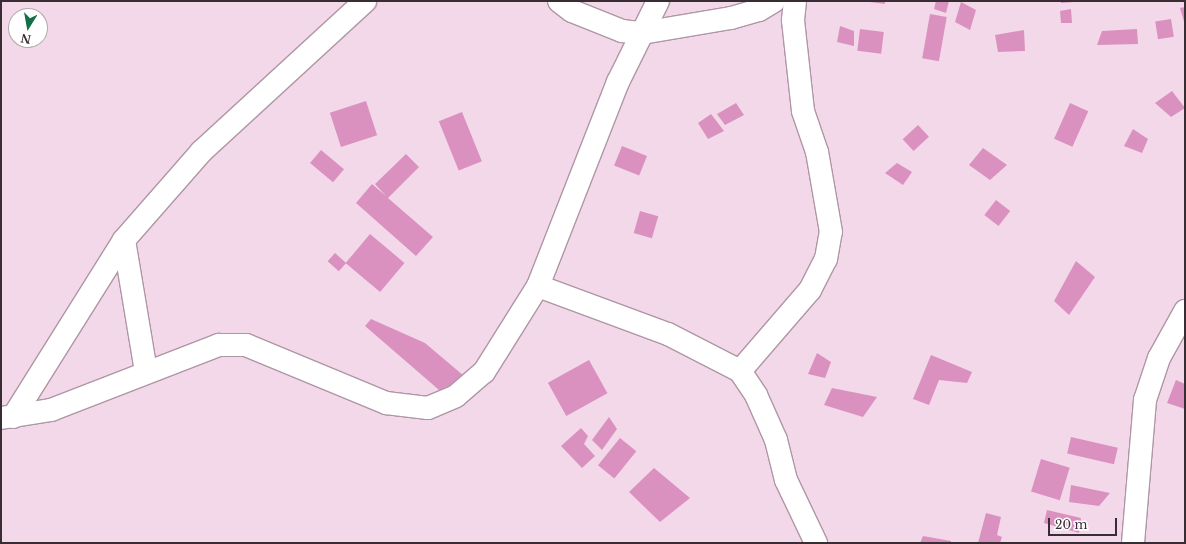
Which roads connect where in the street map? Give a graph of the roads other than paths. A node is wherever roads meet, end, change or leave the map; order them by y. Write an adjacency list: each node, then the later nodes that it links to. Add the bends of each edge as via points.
1 (365, 1): 7 (street, via 201,152)
2 (559, 1): 6 (street, via 572,11 622,31)
3 (658, 1): 6 (street)
4 (774, 1): 6 (street, via 759,10 731,18)
5 (794, 1): 10 (street, via 793,20 803,111 817,152 831,232 826,259 810,290)
6 (642, 33): 8 (street, via 618,82)
7 (124, 240): 11 (street); 12 (street)
8 (538, 286): 10 (street, via 668,334); 11 (street, via 484,372 456,396 428,408 386,403 246,346 219,345)
9 (1185, 311): 14 (street, via 1159,358 1145,400)
10 (740, 371): 13 (street, via 756,395 776,440 786,480)
11 (146, 372): 12 (street, via 51,410)
12 (7, 418)
13 (816, 543)
14 (1133, 543)

